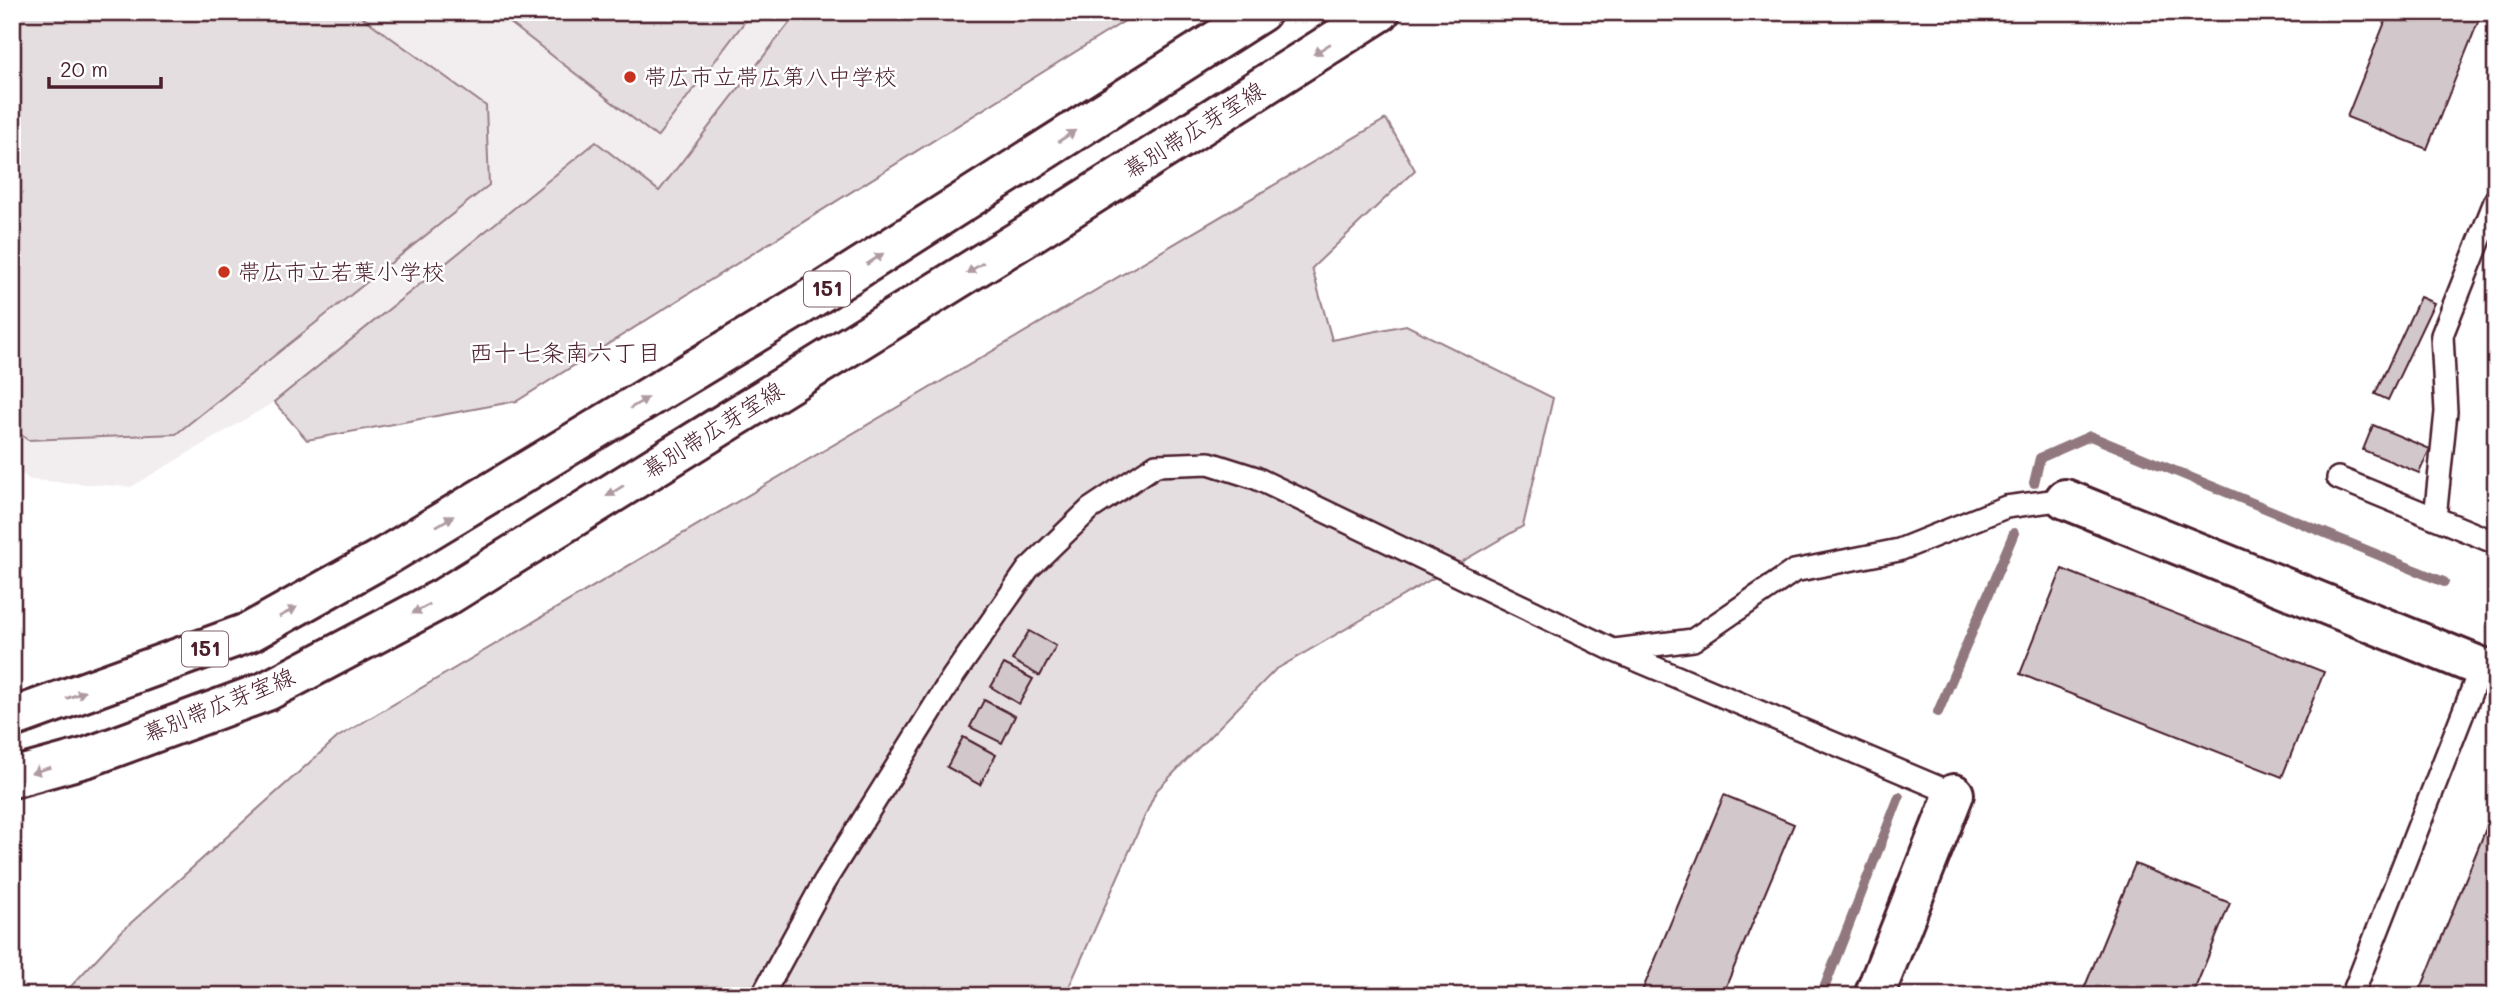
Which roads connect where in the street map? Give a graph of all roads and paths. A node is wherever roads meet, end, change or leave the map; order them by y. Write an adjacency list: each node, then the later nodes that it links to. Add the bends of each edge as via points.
1 (1261, 12): 10 (main road, 151, one-way to 1, via 250,632 386,556 798,307)
2 (1380, 12): 11 (main road, 幕別帯広芽室線 / 151, one-way to 11, via 445,597 267,691 88,757)
3 (2496, 199): 6 (lane, via 2442,335 2446,412)
4 (2338, 478): 6 (lane)
5 (2065, 499): 8 (lane, via 2006,507 1899,550 1794,571 1693,640); 9 (main road)
6 (2435, 517): 7 (lane)
7 (2496, 543)
8 (1613, 650): 12 (lane); 13 (lane, via 1256,478 1209,463 1156,465 1090,509 1028,569 823,884)
9 (2488, 668): 15 (lane)
10 (12, 718)
11 (12, 778)
12 (1954, 793): 14 (main road)
13 (762, 996)
14 (1874, 996)
15 (2353, 996)

